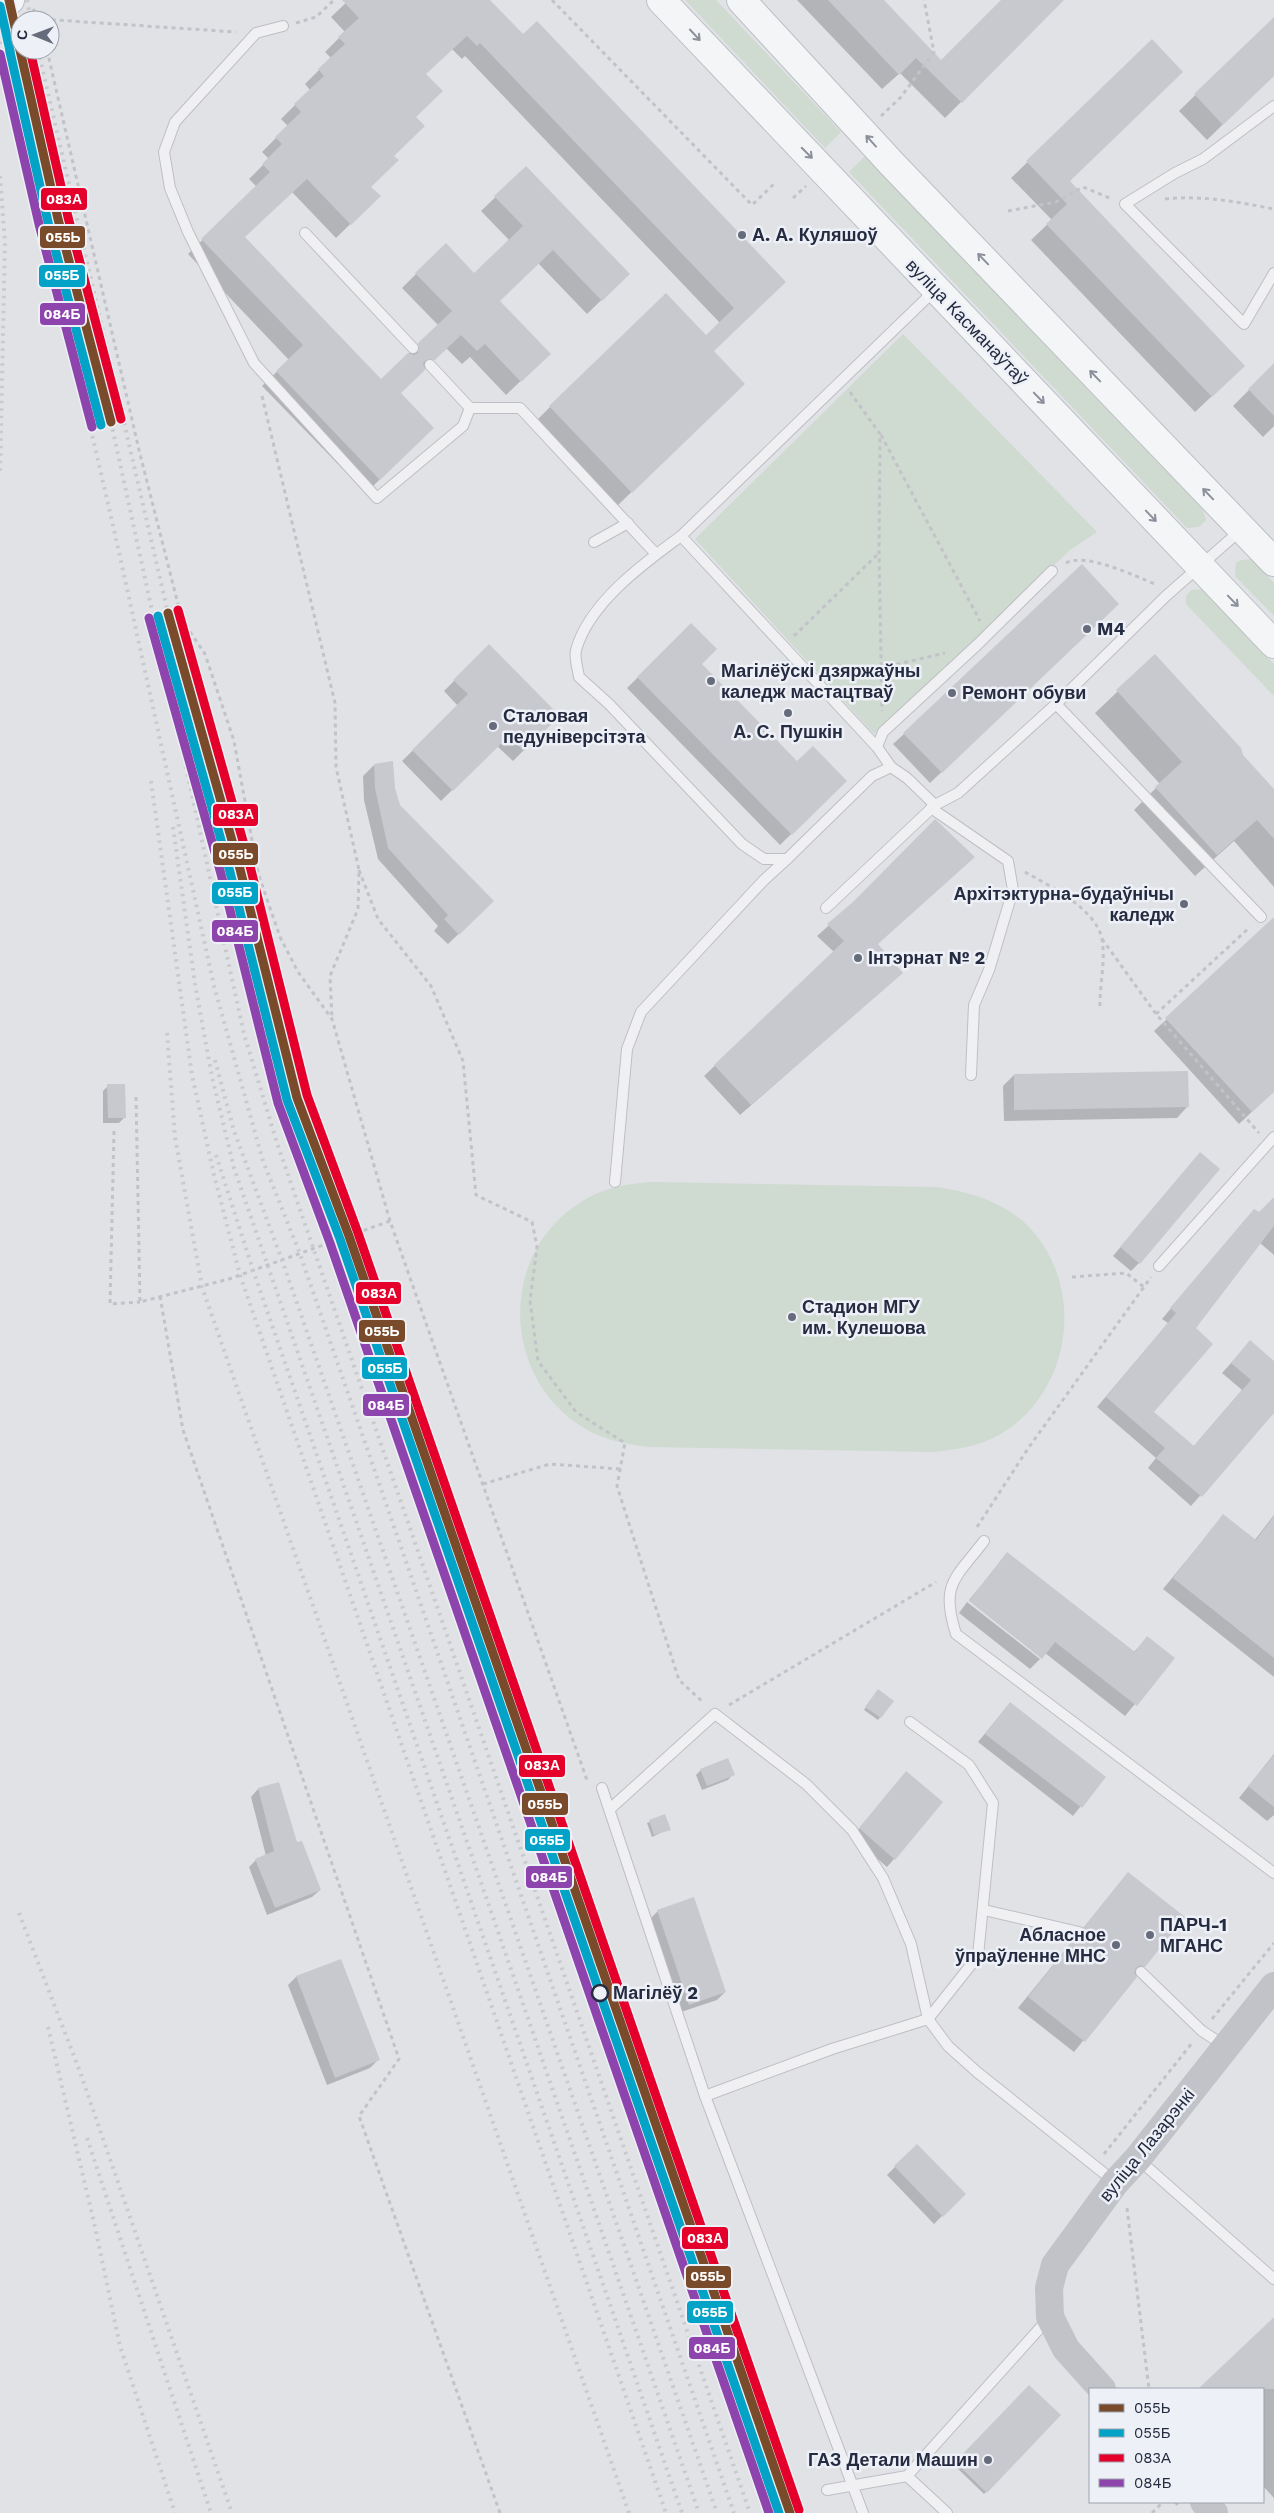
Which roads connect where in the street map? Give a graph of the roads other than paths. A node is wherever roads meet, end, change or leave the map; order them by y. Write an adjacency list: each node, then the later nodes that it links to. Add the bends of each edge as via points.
1 (661, 0): 9 (main road, вуліца Касманаўтаў, one-way to 9)
2 (741, 0): 14 (main road, one-way to 2, via 892,164)
3 (21, 4): 4 (main road)
4 (0, 8)
5 (283, 26): 12 (lane, via 256,33 175,122 164,152 170,188 188,232 254,363 377,498 463,426)
6 (1274, 106): 8 (lane, via 1203,159 1125,204 1244,324)
7 (305, 233): 10 (lane)
8 (1274, 273)
9 (935, 289): 15 (lane); 19 (main road, вуліца Касманаўтаў, one-way to 19)
10 (414, 348)
11 (430, 365): 12 (lane)
12 (470, 408): 13 (lane, via 520,408)
13 (628, 523): 16 (lane); 17 (lane)
14 (1242, 529): 18 (main road); 19 (lane)
15 (681, 536): 17 (lane); 23 (lane)
16 (594, 542)
17 (656, 554): 26 (lane, via 616,589 586,627 576,652 579,677 609,704 742,844 764,859)
18 (1274, 562)
19 (1200, 566): 21 (main road, вуліца Касманаўтаў, one-way to 21); 22 (lane)
20 (1052, 571): 23 (lane, via 882,732)
21 (1274, 644)
22 (1056, 704): 25 (lane, via 958,793); 28 (lane)
23 (877, 747): 24 (lane)
24 (891, 767): 25 (lane, via 907,778); 26 (lane, via 872,776)
25 (933, 807): 27 (lane); 29 (lane, via 1008,861 1013,890 974,1005)
26 (787, 859): 31 (lane, via 641,1012 627,1049)
27 (826, 908)
28 (1261, 917)
29 (971, 1076)
30 (1272, 1143): 32 (lane)
31 (615, 1182)
32 (1159, 1266)
33 (984, 1541): 37 (lane, via 950,1586 948,1610 956,1634)
34 (910, 1722): 38 (lane, via 969,1765 993,1803)
35 (602, 1788): 36 (lane)
36 (611, 1808): 42 (lane, via 715,1714 806,1784 852,1830 883,1878 911,1944); 44 (lane)
37 (1274, 1873)
38 (984, 1910): 39 (lane); 42 (lane, via 978,1956)
39 (1079, 1932)
40 (1141, 1972): 43 (lane, via 1202,2031)
41 (1274, 1986): 43 (main road, вуліца Лазарэнкі)
42 (928, 2019): 44 (lane, via 832,2049); 46 (lane, via 948,2046 977,2072)
43 (1226, 2046): 45 (main road, вуліца Лазарэнкі)
44 (705, 2096): 51 (lane)
45 (1138, 2158): 46 (main road, вуліца Лазарэнкі); 47 (lane)
46 (1116, 2183): 48 (main road, вуліца Лазарэнкі, via 1055,2265 1049,2288)
47 (1274, 2279)
48 (1050, 2317): 49 (main road, via 1066,2349); 50 (lane)
49 (1101, 2388)
50 (907, 2476): 51 (lane); 55 (lane)
51 (853, 2486): 52 (lane); 54 (lane)
52 (827, 2490)
53 (1205, 2503): 56 (main road)
54 (863, 2513)
55 (947, 2513)
56 (1214, 2513)

